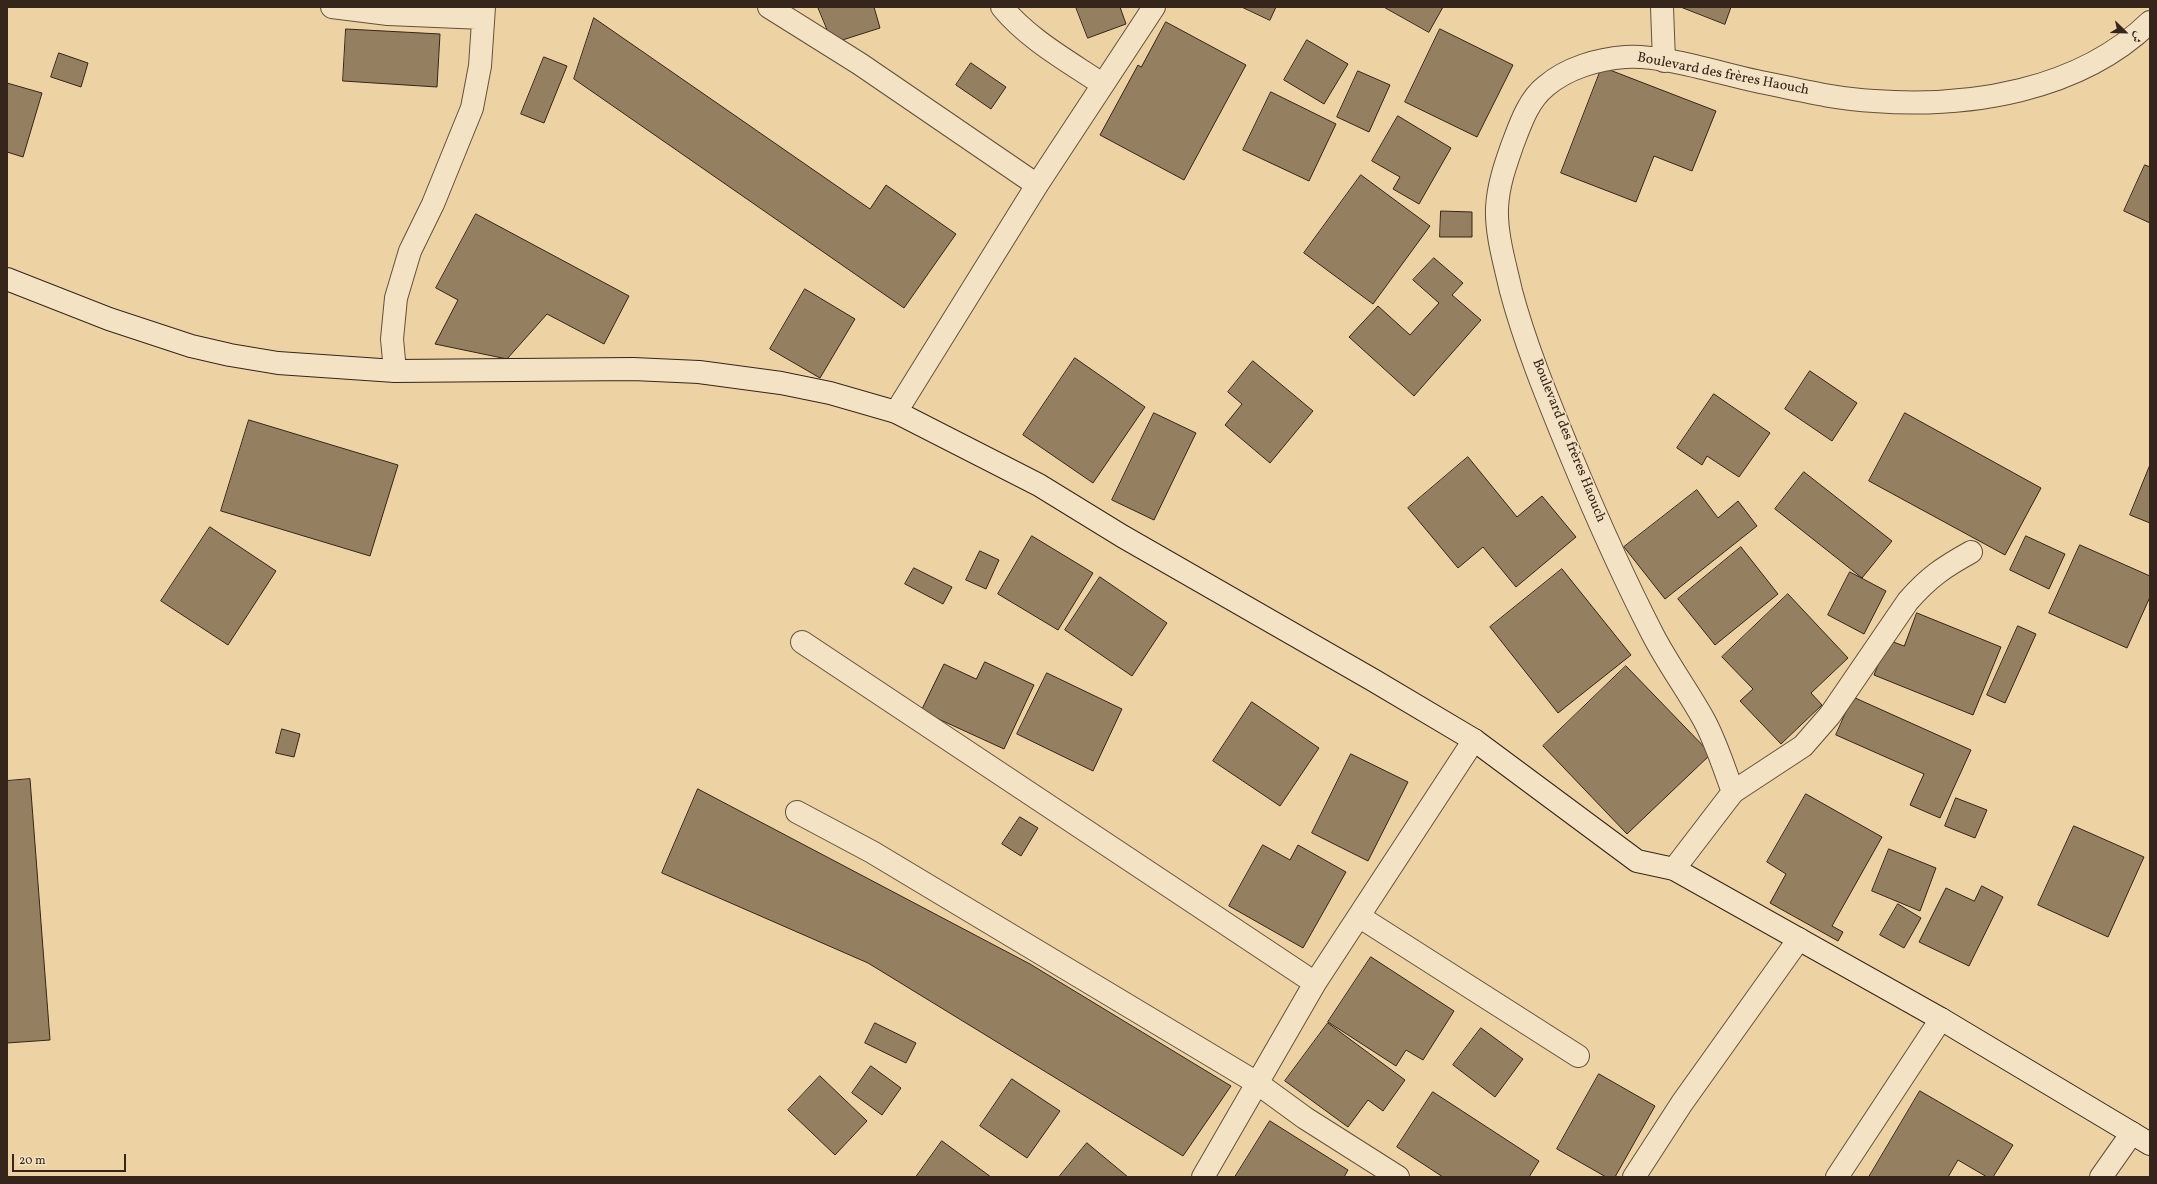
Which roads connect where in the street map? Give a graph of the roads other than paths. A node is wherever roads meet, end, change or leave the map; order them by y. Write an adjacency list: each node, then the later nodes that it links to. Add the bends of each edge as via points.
1 (332, 7): 6 (street, via 388,14)
2 (769, 7): 10 (street, via 860,64)
3 (1002, 7): 9 (street, via 1010,17 1049,48)
4 (1154, 7): 9 (street)
5 (1662, 7): 8 (street)
6 (484, 13): 12 (street, via 480,66 472,108 433,204 410,251 396,298 392,339)
7 (2150, 22): 8 (street, Boulevard des frères Haouch, via 2135,37 2100,59 2058,79 2029,88 1928,102 1873,101 1820,94)
8 (1664, 61): 17 (street, Boulevard des frères Haouch, via 1629,56 1606,59 1586,64 1546,86 1530,105 1506,162 1499,188 1498,230 1512,293 1547,398 1582,482 1654,638 1705,722)
9 (1102, 84): 10 (street)
10 (1037, 185): 13 (street)
11 (7, 279): 12 (street, via 109,319 191,346 305,367)
12 (395, 372): 13 (street, via 633,369 699,372 823,391)
13 (896, 412): 16 (street, via 1039,485 1122,536)
14 (1971, 552): 17 (street, via 1936,572 1913,596 1830,716 1803,746)
15 (802, 642): 22 (street)
16 (1474, 740): 19 (street, via 1637,861); 20 (street)
17 (1733, 792): 19 (street)
18 (797, 812): 25 (street, via 872,852)
19 (1674, 869): 21 (street)
20 (1360, 917): 22 (street); 24 (street)
21 (1799, 939): 23 (street); 30 (street, via 1682,1103)
22 (1315, 983): 25 (street)
23 (1941, 1020): 26 (street); 31 (street)
24 (1578, 1056)
25 (1256, 1083): 28 (street); 29 (street)
26 (2132, 1133): 27 (street); 32 (street)
27 (2150, 1144)
28 (1204, 1177)
29 (1398, 1177)
30 (1634, 1177)
31 (1837, 1177)
32 (2101, 1177)

